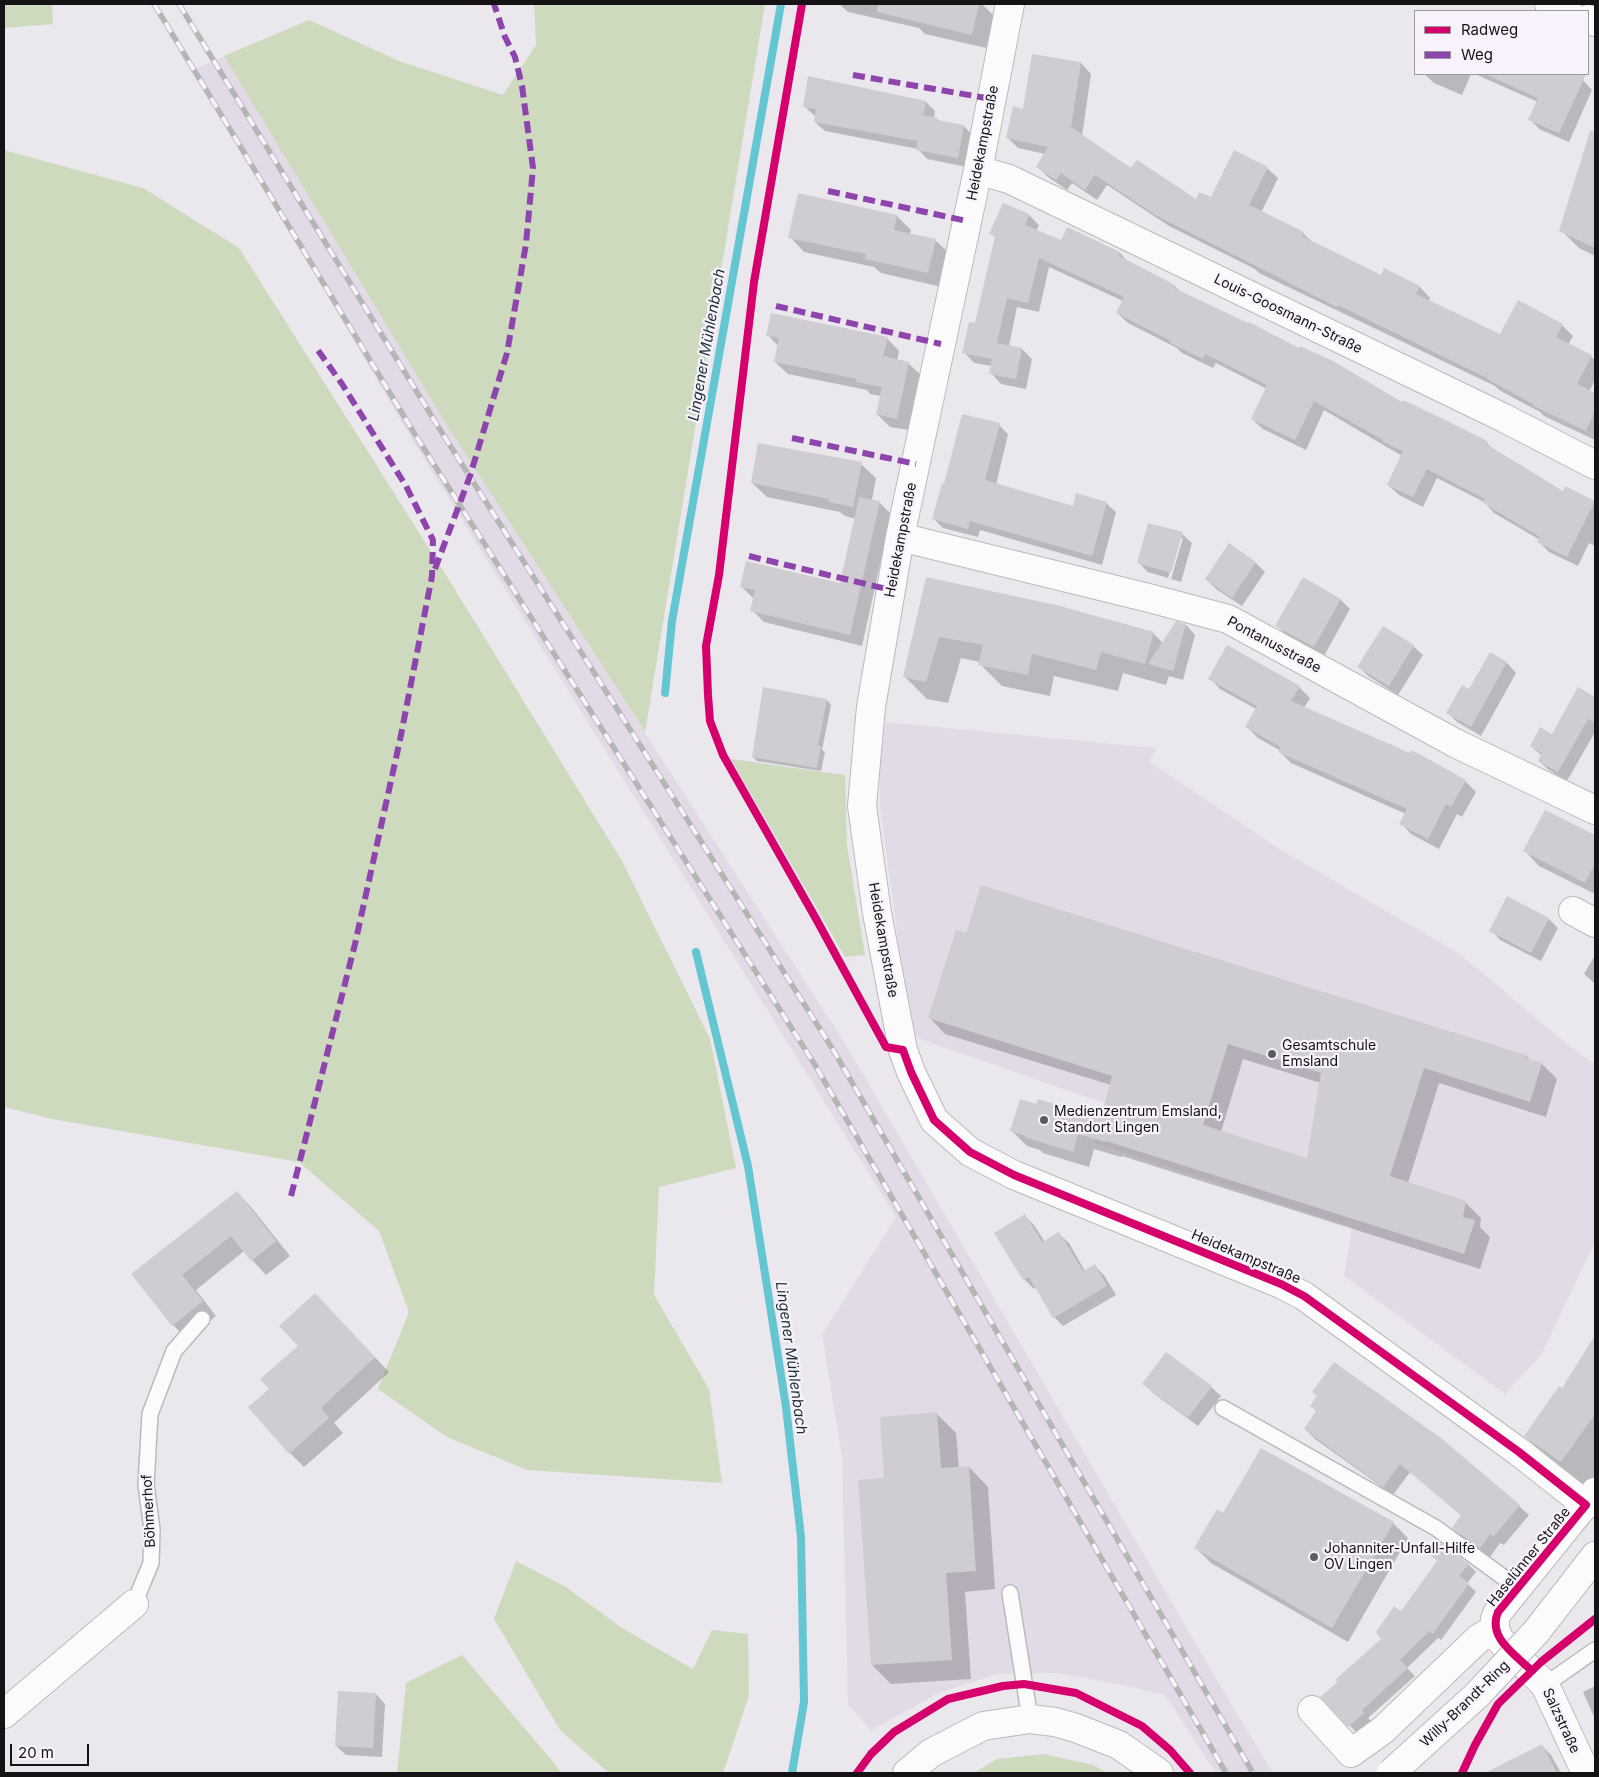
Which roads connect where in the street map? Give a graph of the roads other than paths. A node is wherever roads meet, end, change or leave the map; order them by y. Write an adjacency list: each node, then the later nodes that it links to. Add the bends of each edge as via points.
1 (1010, 4): 4 (street, Heidekampstraße)
2 (1549, 4): 3 (street)
3 (1565, 10)
4 (978, 170): 5 (street, Louis-Goosmann-Straße, via 1008,179); 6 (street, Heidekampstraße)
5 (1595, 464)
6 (900, 538): 7 (street, Pontanusstraße, via 1228,620 1455,743); 10 (street, Heidekampstraße, via 871,707 862,806 877,913 903,1050 934,1120 970,1152 1014,1175 1304,1296 1519,1452)
7 (1595, 810)
8 (202, 1319): 15 (lane, Böhmerhof, via 174,1351 150,1414 146,1485 152,1530 151,1563)
9 (1223, 1408): 13 (lane, Haselünner Straße, via 1436,1528)
10 (1591, 1499): 13 (street, Haselünner Straße)
11 (1595, 1556): 17 (street, Willy-Brandt-Ring)
12 (1595, 1578): 17 (street, Willy-Brandt-Ring)
13 (1518, 1588): 16 (street, Haselünner Straße, via 1498,1612)
14 (1010, 1593): 22 (lane)
15 (134, 1604): 21 (street, Böhmerhof)
16 (1495, 1628): 19 (street, Haselünner Straße, via 1499,1639); 20 (street, Haselünner Straße, via 1478,1638 1383,1730 1351,1753)
17 (1536, 1632): 25 (street, Willy-Brandt-Ring, bridge, via 1477,1696)
18 (1595, 1650): 19 (lane)
19 (1539, 1678): 26 (street, Salzstraße)
20 (1312, 1710)
21 (4, 1714)
22 (1030, 1719): 23 (street, via 983,1726 931,1753); 24 (street, via 1076,1728 1119,1745)
23 (907, 1773)
24 (1159, 1773)
25 (1391, 1773)
26 (1586, 1773)

